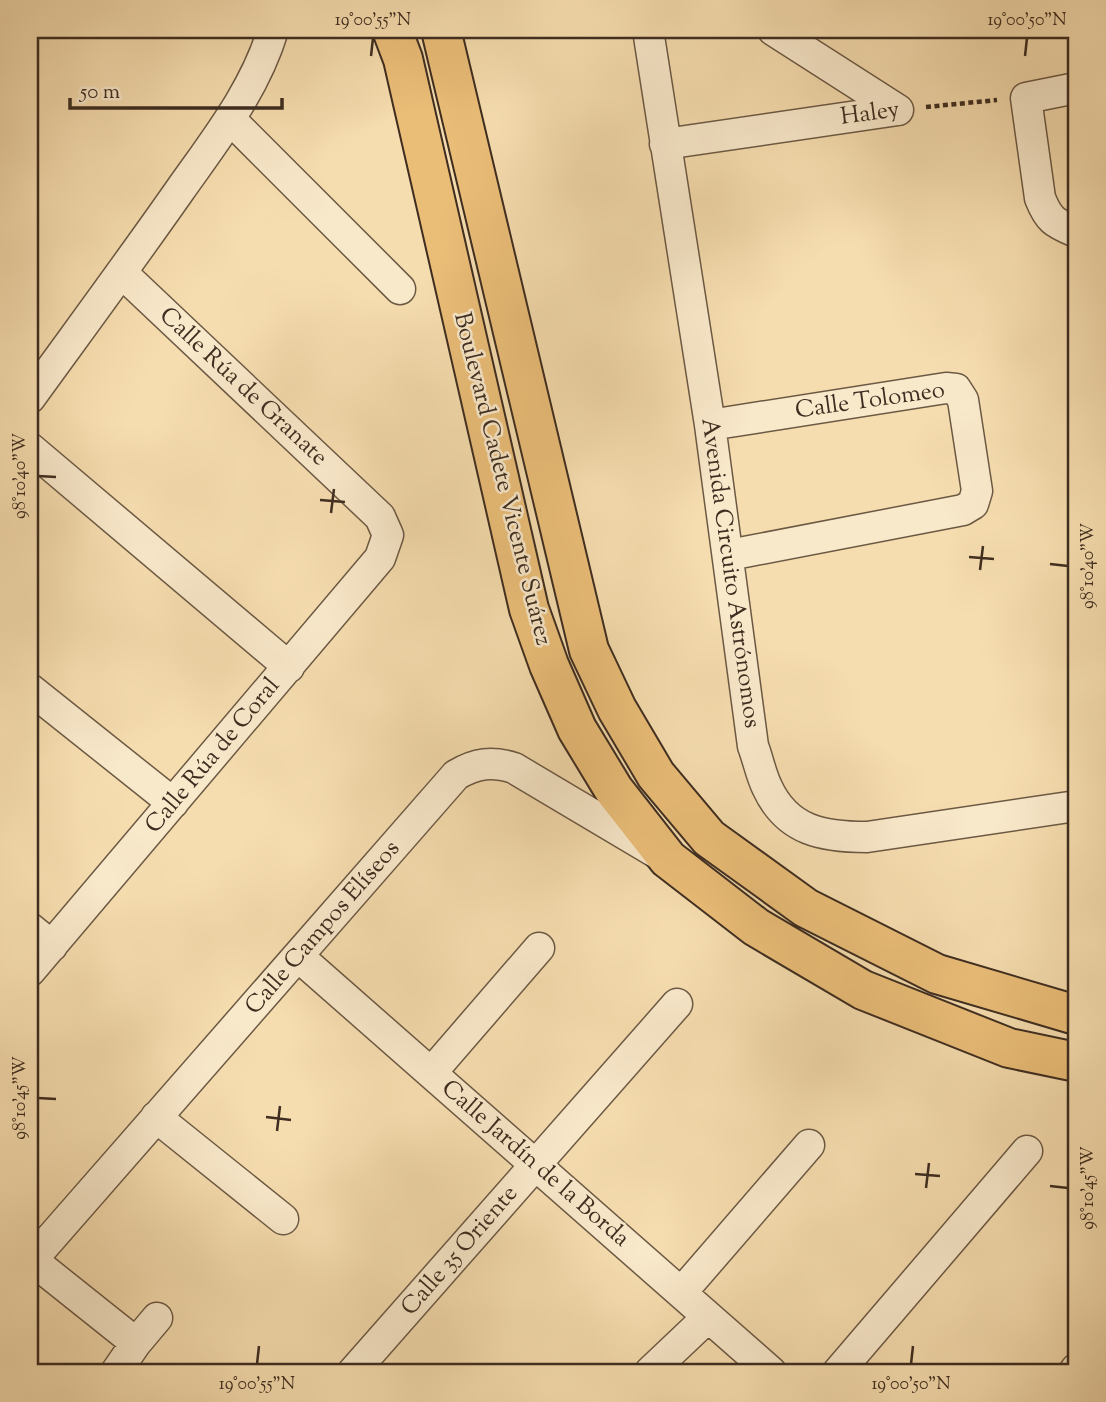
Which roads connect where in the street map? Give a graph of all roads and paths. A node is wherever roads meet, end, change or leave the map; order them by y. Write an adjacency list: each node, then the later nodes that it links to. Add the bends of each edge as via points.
1 (273, 30): 9 (street, via 265,57)
2 (392, 30): 23 (main road, Boulevard Cadete Vicente Suárez, via 403,59 529,609 577,729 614,790)
3 (441, 30): 29 (main road, Boulevard Cadete Vicente Suárez, via 589,650 656,775 709,838 806,908 937,974)
4 (648, 30): 10 (street, Avenida Circuito Astrónomos)
5 (773, 30): 8 (street)
6 (1076, 88): 7 (street)
7 (1026, 98): 8 (path, Haley); 11 (street, via 1043,206 1056,224)
8 (898, 110): 10 (street, Haley)
9 (230, 119): 12 (street); 13 (street)
10 (665, 144): 15 (street, Avenida Circuito Astrónomos)
11 (1076, 232)
12 (122, 272): 14 (street); 17 (street, Calle Rúa de Granate, via 380,517)
13 (400, 289)
14 (30, 398)
15 (710, 425): 18 (street, Avenida Circuito Astrónomos); 18 (street, Calle Tolomeo, via 946,388 956,389 963,400 976,491 973,504 964,510)
16 (30, 448): 19 (street)
17 (388, 535): 19 (street, Calle Rúa de Coral, via 380,558)
18 (729, 555): 22 (street, Avenida Circuito Astrónomos, via 753,746 767,788 784,814 833,837 867,837)
19 (289, 667): 21 (street, Calle Rúa de Coral)
20 (30, 689): 21 (street)
21 (173, 803): 24 (street, Calle Rúa de Coral)
22 (1076, 806)
23 (668, 859): 26 (street, Calle Campos Elíseos, via 514,768 498,763 469,767 456,775); 30 (main road, Boulevard Cadete Vicente Suárez, via 756,927 863,990 1009,1048)
24 (41, 937): 27 (street, Calle Rúa de Coral)
25 (539, 948): 31 (street)
26 (299, 957): 31 (street, Calle Jardín de la Borda); 32 (street, Calle Campos Elíseos)
27 (30, 971)
28 (677, 1004): 35 (street, Calle 35 Oriente)
29 (1076, 1015)
30 (1076, 1062)
31 (431, 1073): 35 (street, Calle Jardín de la Borda)
32 (156, 1117): 36 (street); 37 (street, Calle Campos Elíseos)
33 (808, 1145): 38 (street)
34 (1027, 1151): 46 (street)
35 (536, 1165): 38 (street, Calle Jardín de la Borda); 43 (street, Calle 35 Oriente)
36 (283, 1219)
37 (31, 1261): 41 (street)
38 (681, 1293): 39 (street, Calle Jardín de la Borda)
39 (708, 1317): 44 (street); 45 (street, Calle Jardín de la Borda)
40 (157, 1318): 41 (street)
41 (136, 1343): 42 (street)
42 (116, 1372)
43 (353, 1372)
44 (650, 1372)
45 (771, 1372)
46 (838, 1372)

